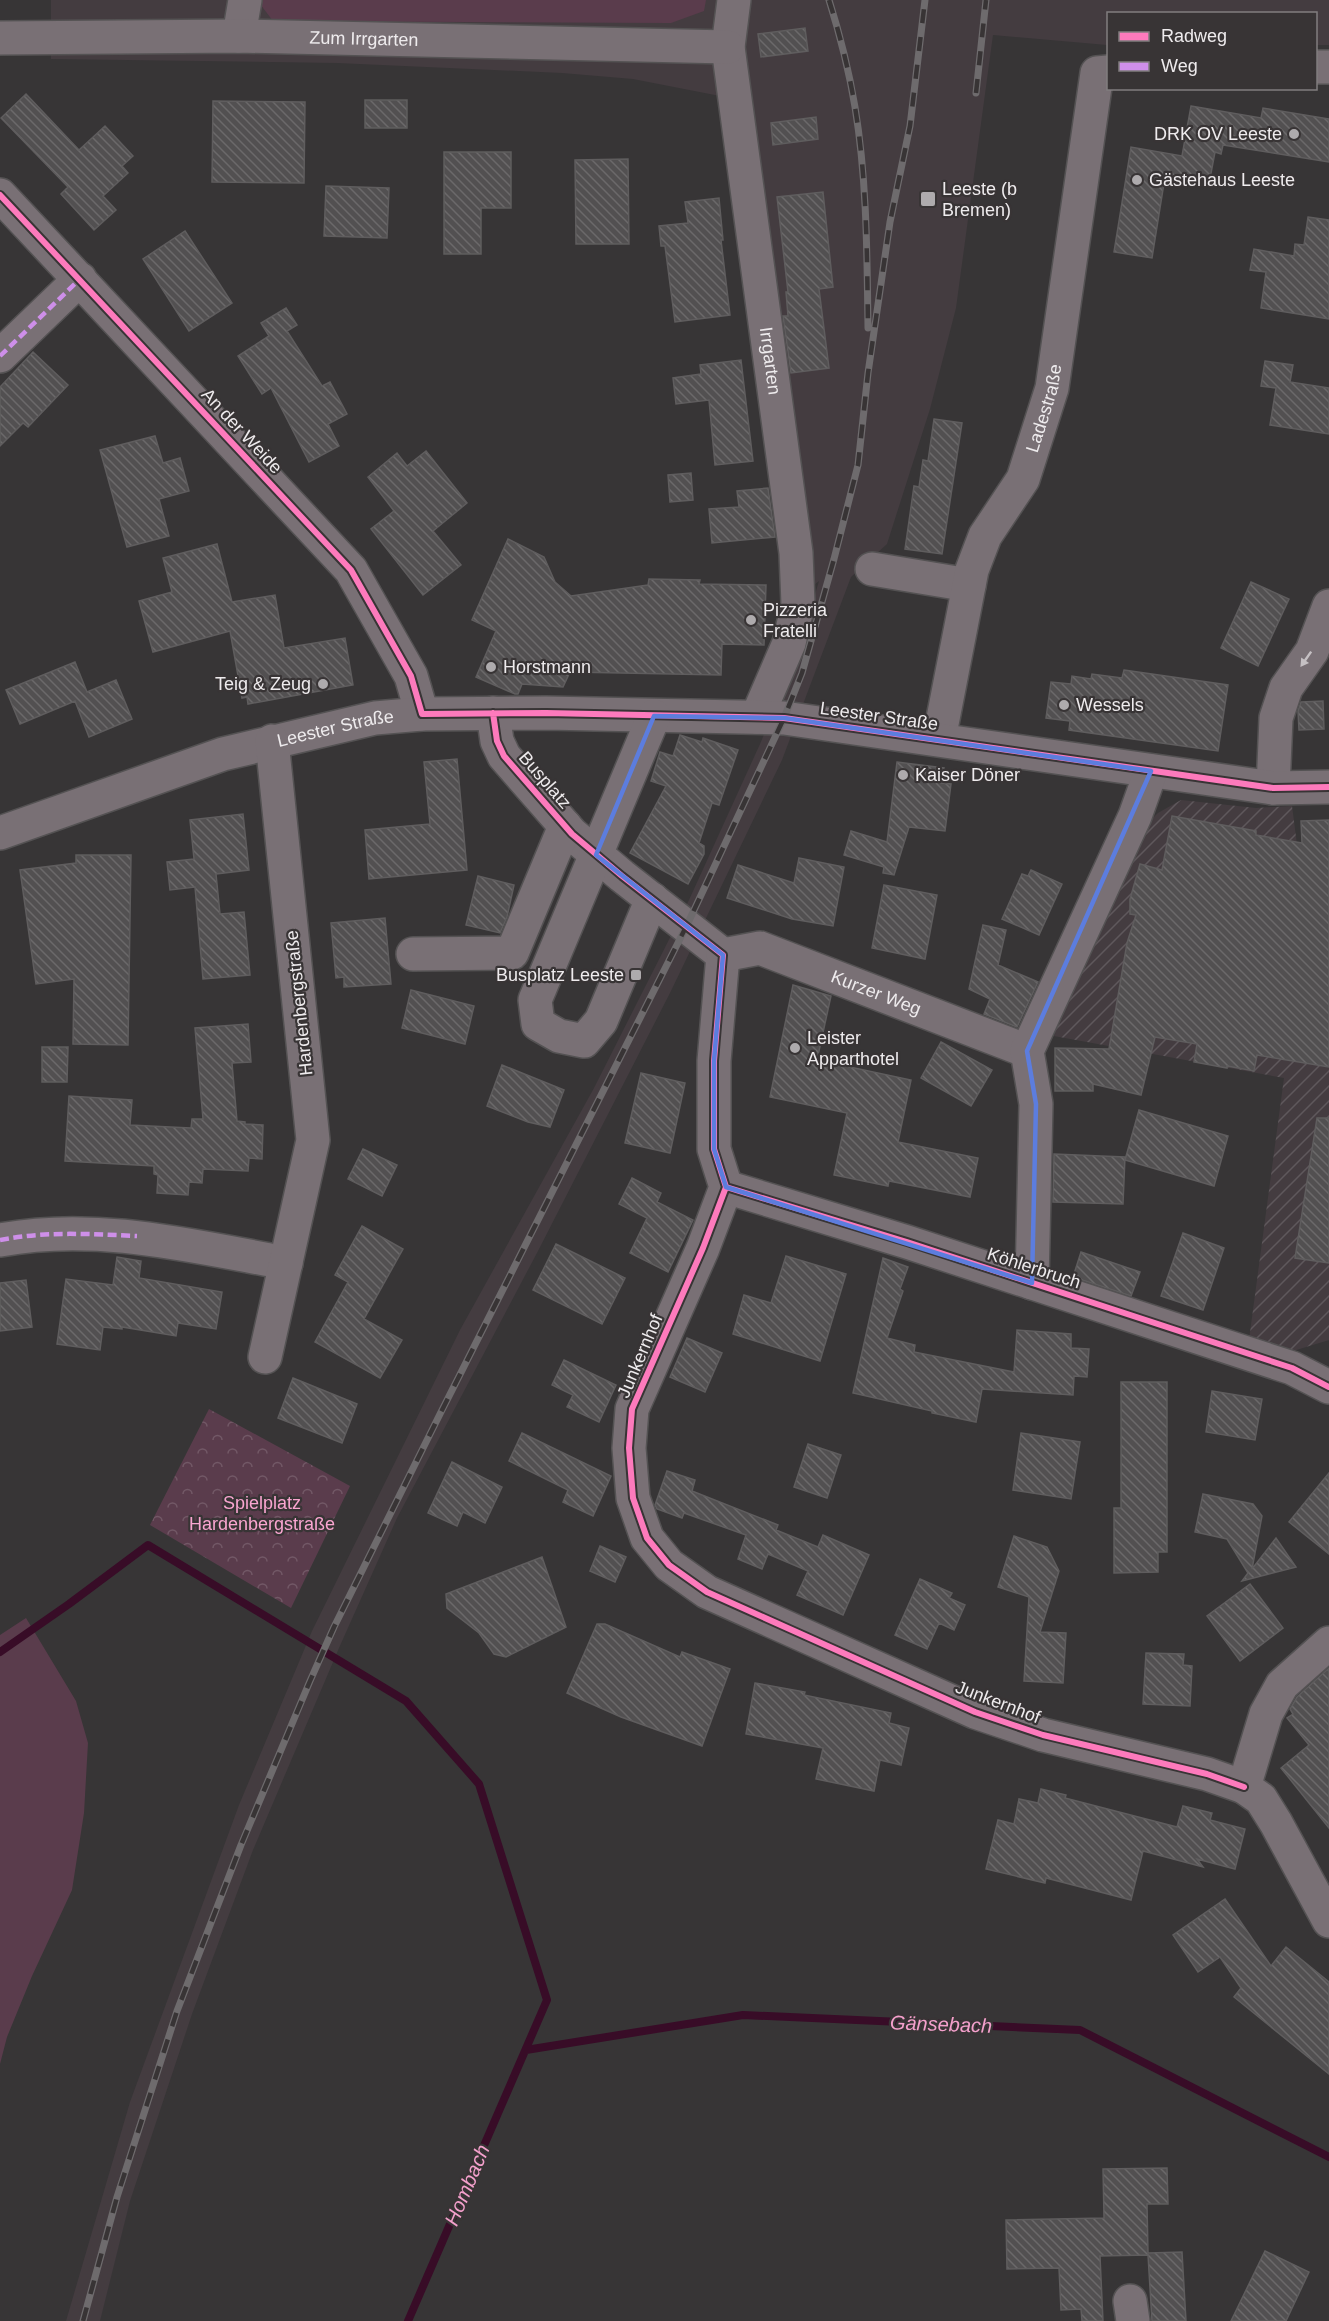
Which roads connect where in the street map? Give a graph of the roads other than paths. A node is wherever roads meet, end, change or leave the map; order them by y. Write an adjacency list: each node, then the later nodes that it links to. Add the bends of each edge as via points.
1 (245, 0): 3 (street)
2 (734, 0): 5 (street, Irrgarten)
3 (239, 36): 4 (street, Zum Irrgarten); 5 (street, Zum Irrgarten)
4 (0, 38)
5 (728, 47): 16 (street, Irrgarten, via 796,553 798,604 789,642)
6 (1103, 72): 11 (street, Ladestraße, via 1052,388 1023,479 985,536)
7 (0, 195): 8 (street, An der Weide)
8 (80, 279): 9 (street); 14 (street, An der Weide, via 351,570 411,676)
9 (0, 356)
10 (872, 569): 11 (street)
11 (969, 585): 17 (street, Ladestraße)
12 (1329, 606): 21 (street, one-way to 21, via 1312,651 1286,688 1276,718)
13 (493, 713): 14 (street, Leester Straße); 15 (street, Leester Straße); 22 (street, Busplatz, via 497,741 504,756)
14 (422, 714): 18 (street, Leester Straße, via 375,718)
15 (654, 716): 16 (street, Leester Straße); 24 (street)
16 (757, 717): 17 (street, Leester Straße)
17 (939, 739): 19 (street, Leester Straße)
18 (272, 741): 23 (street, Leester Straße, via 223,754); 31 (street, Hardenbergstraße, via 313,1140)
19 (1151, 771): 21 (street, Leester Straße); 28 (street, via 1135,816)
20 (1329, 787): 21 (street, Leester Straße)
21 (1274, 788)
22 (566, 826): 24 (street, Busplatz); 26 (street, via 512,953)
23 (0, 833)
24 (596, 855): 25 (street); 25 (street, via 535,1000 538,1024 559,1036 584,1041 601,1022)
25 (652, 899): 27 (street)
26 (413, 954)
27 (723, 955): 28 (street, Kurzer Weg, via 760,948); 29 (street, via 714,1060 714,1149)
28 (1027, 1051): 32 (street, via 1036,1104)
29 (726, 1187): 32 (street, Köhlerbruch); 38 (street, Junkernhof, via 632,1409 628,1448 633,1498 647,1538 669,1565 706,1592 975,1712 1043,1735 1207,1774)
30 (0, 1240): 31 (street, via 34,1234 137,1236)
31 (286, 1263): 33 (street, Hardenbergstraße)
32 (1032, 1283): 35 (street, Köhlerbruch)
33 (265, 1357)
34 (1329, 1357): 35 (street)
35 (1292, 1368): 36 (street, Köhlerbruch)
36 (1329, 1387)
37 (1329, 1643): 38 (street, via 1282,1684 1266,1714)
38 (1244, 1787): 39 (street, via 1261,1799)
39 (1329, 1921)

